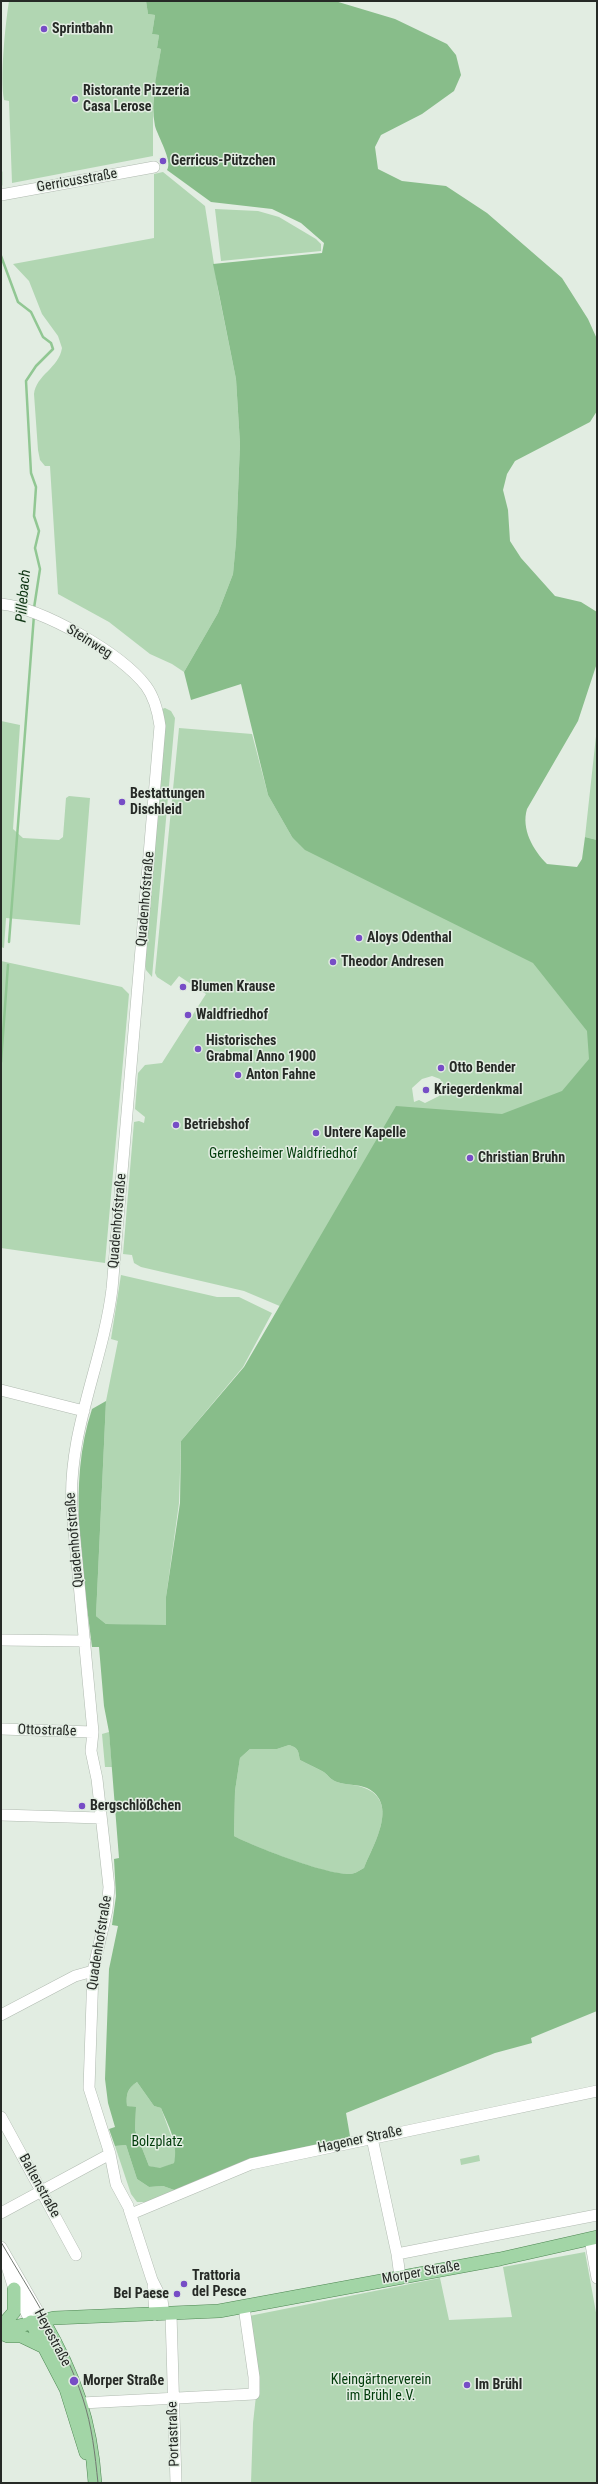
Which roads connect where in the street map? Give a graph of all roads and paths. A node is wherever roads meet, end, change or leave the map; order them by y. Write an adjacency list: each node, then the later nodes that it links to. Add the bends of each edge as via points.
1 (154, 167): 2 (street, Gerricusstraße)
2 (1, 195)
3 (1, 604): 4 (street, Steinweg, via 42,616 72,631 124,664 146,686)
4 (156, 707): 6 (street, Quadenhofstraße, via 160,726 159,742 112,1289 105,1338)
5 (1, 1390): 6 (street)
6 (84, 1411): 8 (street, Quadenhofstraße, via 74,1446 71,1496)
7 (1, 1640): 8 (street)
8 (85, 1641): 10 (street, Quadenhofstraße)
9 (1, 1729): 10 (street, Ottostraße)
10 (93, 1732): 12 (street, Quadenhofstraße, via 91,1751)
11 (1, 1815): 12 (street)
12 (101, 1818): 13 (street, Quadenhofstraße, via 108,1898)
13 (93, 1971): 14 (street, via 75,1976); 18 (street, Quadenhofstraße, via 90,2088)
14 (1, 2015)
15 (597, 2091): 17 (street, Hagener Straße)
16 (1, 2116): 19 (street, Baltenstraße)
17 (372, 2138): 20 (street, Hagener Straße, via 252,2164); 25 (street)
18 (110, 2154): 19 (street); 20 (street, Quadenhofstraße, via 116,2184)
19 (42, 2191): 21 (street); 26 (street, Baltenstraße)
20 (129, 2210): 32 (street, Quadenhofstraße)
21 (1, 2213)
22 (597, 2215): 25 (street, Morper Straße)
23 (594, 2238): 28 (main road, Morper Straße); 29 (street)
24 (1, 2247): 27 (street, Heyestraße)
25 (397, 2254): 28 (street)
26 (76, 2255)
27 (5, 2262): 30 (street, Heyestraße); 33 (street, Heyestraße)
28 (400, 2278): 31 (main road, Morper Straße)
29 (597, 2278)
30 (14, 2289): 33 (street, Heyestraße); 34 (main road, via 14,2312)
31 (244, 2307): 32 (main road, Morper Straße, via 212,2312); 38 (street, via 254,2394)
32 (163, 2314): 33 (main road, Morper Straße); 38 (street, Portastraße)
33 (37, 2321): 35 (main road, Morper Straße); 37 (main road, Heyestraße); 39 (main road, Heyestraße, via 73,2378)
34 (1, 2327)
35 (1, 2330)
36 (1, 2333): 37 (main road, via 21,2336)
37 (46, 2348): 40 (main road, Heyestraße, via 71,2404)
38 (173, 2397): 39 (street); 41 (street, Portastraße)
39 (82, 2403): 40 (main road, Heyestraße, via 92,2443)
40 (95, 2482)
41 (176, 2483)

